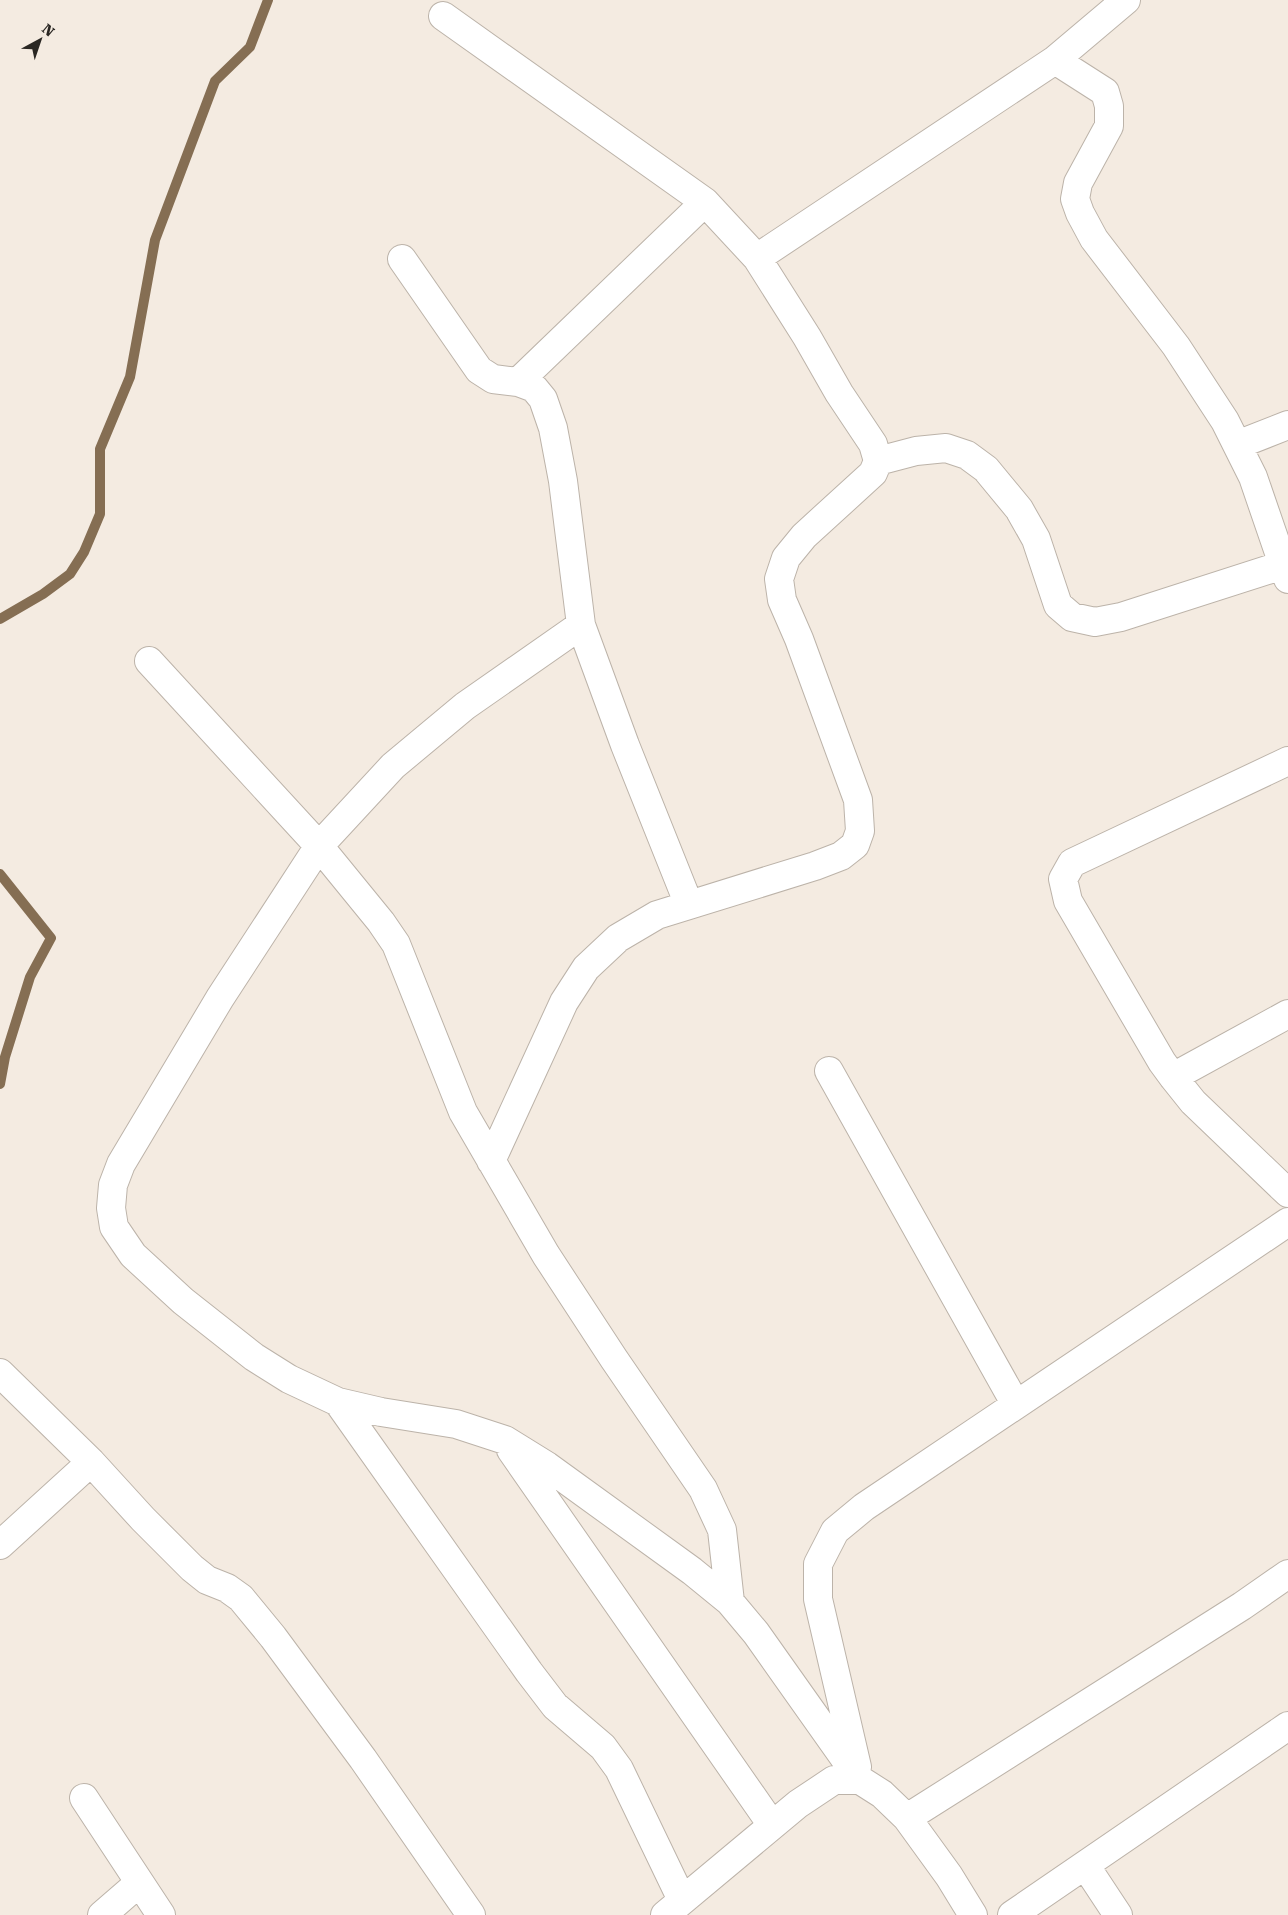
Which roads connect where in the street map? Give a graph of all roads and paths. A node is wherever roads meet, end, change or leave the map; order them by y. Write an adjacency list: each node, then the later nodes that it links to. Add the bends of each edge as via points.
1 (1126, 0): 3 (street)
2 (443, 16): 4 (street)
3 (1055, 60): 5 (street); 9 (street, via 1105,92 1109,106 1109,126 1078,183 1075,199 1080,213 1094,239 1176,346)
4 (705, 202): 5 (street); 7 (street)
5 (757, 258): 10 (street, via 873,444)
6 (402, 259): 7 (street, via 479,370 493,379)
7 (518, 382): 12 (street, via 534,388 543,399 553,428)
8 (1288, 425): 9 (street)
9 (1237, 445): 11 (street, via 1253,477)
10 (878, 461): 11 (street, via 916,451 946,448 967,455 986,469 1019,509 1036,539 1058,605 1072,617 1095,622 1121,617); 16 (street, via 873,473 804,536 786,558 779,579 782,600 858,800 860,831 855,845 841,856 815,866)
11 (1286, 572)
12 (581, 625): 15 (street, via 465,706 393,766); 16 (street)
13 (149, 662): 15 (street)
14 (1288, 760): 19 (street, via 1072,863 1062,879 1068,901)
15 (319, 846): 20 (street, via 396,944 463,1112); 24 (street, via 220,998 121,1164 113,1185 111,1208 114,1227 133,1255 183,1301 254,1357)
16 (688, 905): 20 (street, via 658,915 618,938 586,968 564,1002)
17 (1288, 1014): 19 (street)
18 (828, 1070): 25 (street)
19 (1173, 1077): 21 (street, via 1193,1102)
20 (491, 1161): 30 (street, via 551,1263 703,1488 722,1530)
21 (1288, 1193)
22 (1288, 1222): 25 (street)
23 (0, 1373): 27 (street)
24 (338, 1402): 26 (street, via 456,1424); 38 (street, via 528,1672 555,1706 603,1747 619,1769)
25 (1016, 1405): 32 (street, via 835,1530 818,1564 818,1599)
26 (505, 1440): 30 (street, via 547,1466); 35 (street)
27 (91, 1462): 28 (street); 41 (street, via 192,1568 241,1598 363,1759)
28 (0, 1545)
29 (1288, 1574): 34 (street)
30 (730, 1602): 32 (street, via 756,1633)
31 (1288, 1726): 36 (street)
32 (860, 1780): 34 (street, via 882,1794); 35 (street, via 834,1780)
33 (84, 1798): 37 (street)
34 (907, 1818): 42 (street)
35 (772, 1825): 38 (street)
36 (1085, 1865): 43 (street); 44 (street)
37 (139, 1883): 39 (street); 40 (street)
38 (674, 1908)
39 (102, 1915)
40 (162, 1915)
41 (471, 1915)
42 (973, 1915)
43 (1012, 1915)
44 (1118, 1915)

